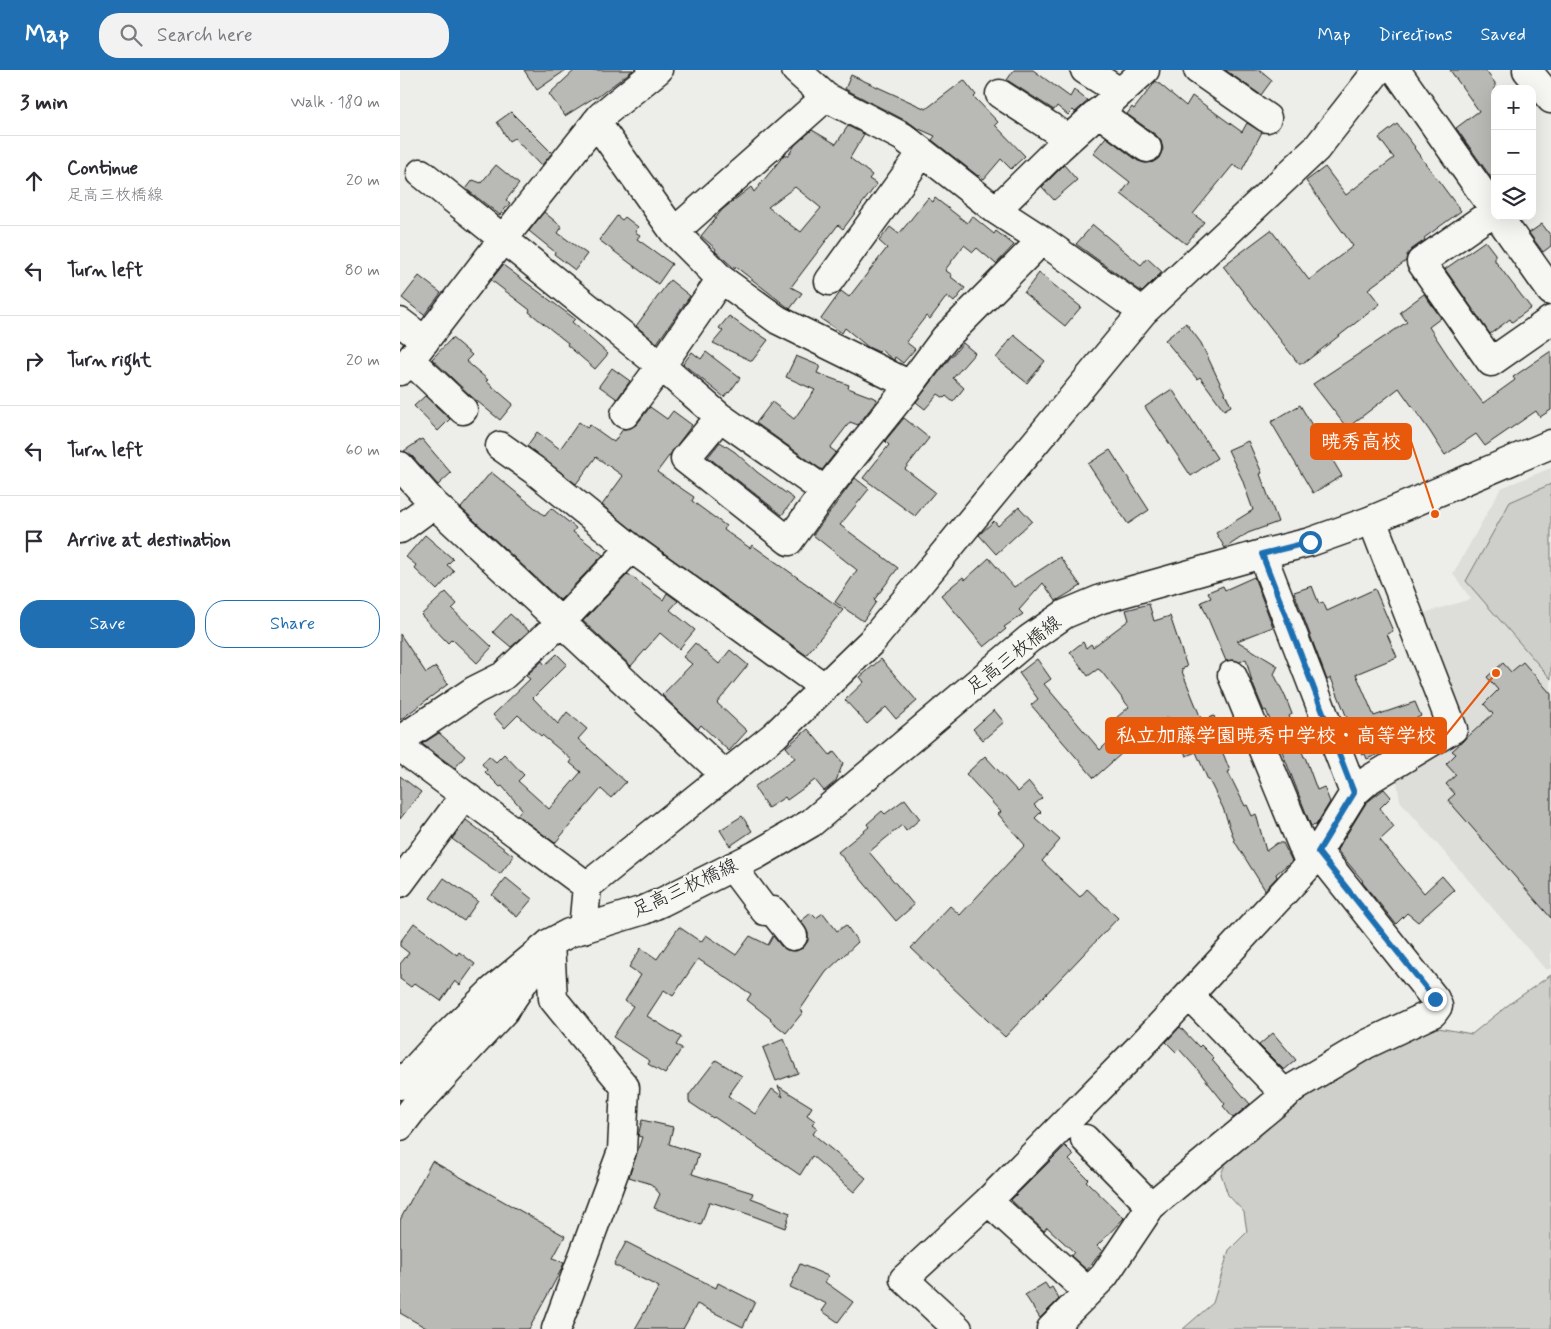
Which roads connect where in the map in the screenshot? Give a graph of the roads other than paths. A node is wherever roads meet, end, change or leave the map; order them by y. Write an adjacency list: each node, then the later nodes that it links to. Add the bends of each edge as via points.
1 (658, 70): 15 (street)
2 (796, 70): 11 (street)
3 (1085, 70): 9 (street)
4 (1145, 70): 9 (street)
5 (1198, 70): 14 (street)
6 (1378, 70): 30 (street, via 1316,149)
7 (1396, 70): 20 (street)
8 (1526, 70): 12 (street)
9 (1120, 92): 13 (street)
10 (1000, 94): 16 (street)
11 (826, 97): 18 (street, via 903,137); 24 (street)
12 (1551, 99)
13 (1098, 112): 16 (street); 17 (street)
14 (1267, 118)
15 (596, 122): 24 (street); 25 (street)
16 (1069, 139): 21 (street)
17 (1147, 148)
18 (922, 153): 21 (street); 28 (street)
19 (421, 173): 25 (street)
20 (1491, 205)
21 (996, 210): 26 (street)
22 (1491, 214): 31 (street, via 1421,262 1491,362)
23 (1501, 220): 29 (street)
24 (674, 232): 27 (street)
25 (503, 239): 33 (street); 34 (street)
26 (1042, 240): 30 (street); 35 (street, via 945,338)
27 (721, 279): 34 (street); 35 (street, via 778,320)
28 (829, 281)
29 (1551, 291)
30 (1144, 312): 50 (street, via 872,642)
31 (1551, 320)
32 (400, 322): 33 (street)
33 (412, 357): 36 (street)
34 (661, 366): 37 (street); 38 (street)
35 (910, 385): 42 (street)
36 (463, 410)
37 (626, 414)
38 (720, 417): 42 (street); 42 (street, via 685,459 789,541)
39 (1551, 444): 44 (street, 足高三枚橋線)
40 (500, 446): 46 (street)
41 (400, 466): 43 (street)
42 (825, 491)
43 (434, 504): 45 (street); 48 (street)
44 (1372, 520): 47 (street, 足高三枚橋線, via 1310,542); 54 (street, via 1453,729 1370,779)
45 (400, 529)
46 (631, 548): 48 (street); 50 (street)
47 (1262, 554): 54 (street); 57 (street, 足高三枚橋線, via 1101,598 1065,614 1029,639 811,823)
48 (561, 622): 51 (street, via 503,676 475,690); 53 (street)
49 (1232, 675): 56 (street)
50 (824, 688): 53 (street, via 775,735)
51 (400, 740)
52 (400, 748): 55 (street)
53 (725, 775): 59 (street)
54 (1354, 793): 56 (street)
55 (464, 795): 58 (street); 59 (street)
56 (1314, 858): 63 (street); 65 (street, via 1438,1006 1433,1013 1367,1044)
57 (732, 867): 60 (street, 足高三枚橋線, via 644,910); 61 (street, via 765,911 773,911)
58 (400, 883)
59 (587, 886): 60 (street)
60 (583, 929): 62 (street, 足高三枚橋線)
61 (793, 936)
62 (550, 943): 64 (street, 足高三枚橋線, via 494,990); 66 (street, 足高三枚橋線, via 504,1011); 71 (street, via 553,999 625,1087 622,1151)
63 (1189, 995): 65 (street); 68 (street)
64 (400, 1085)
65 (1286, 1095): 69 (street)
66 (400, 1126)
67 (1085, 1139): 69 (street)
68 (988, 1201): 70 (street); 72 (street, via 904,1279)
69 (1151, 1206): 70 (street, via 1104,1276)
70 (1088, 1292): 73 (street)
71 (556, 1329)
72 (958, 1329)
73 (1051, 1329)

